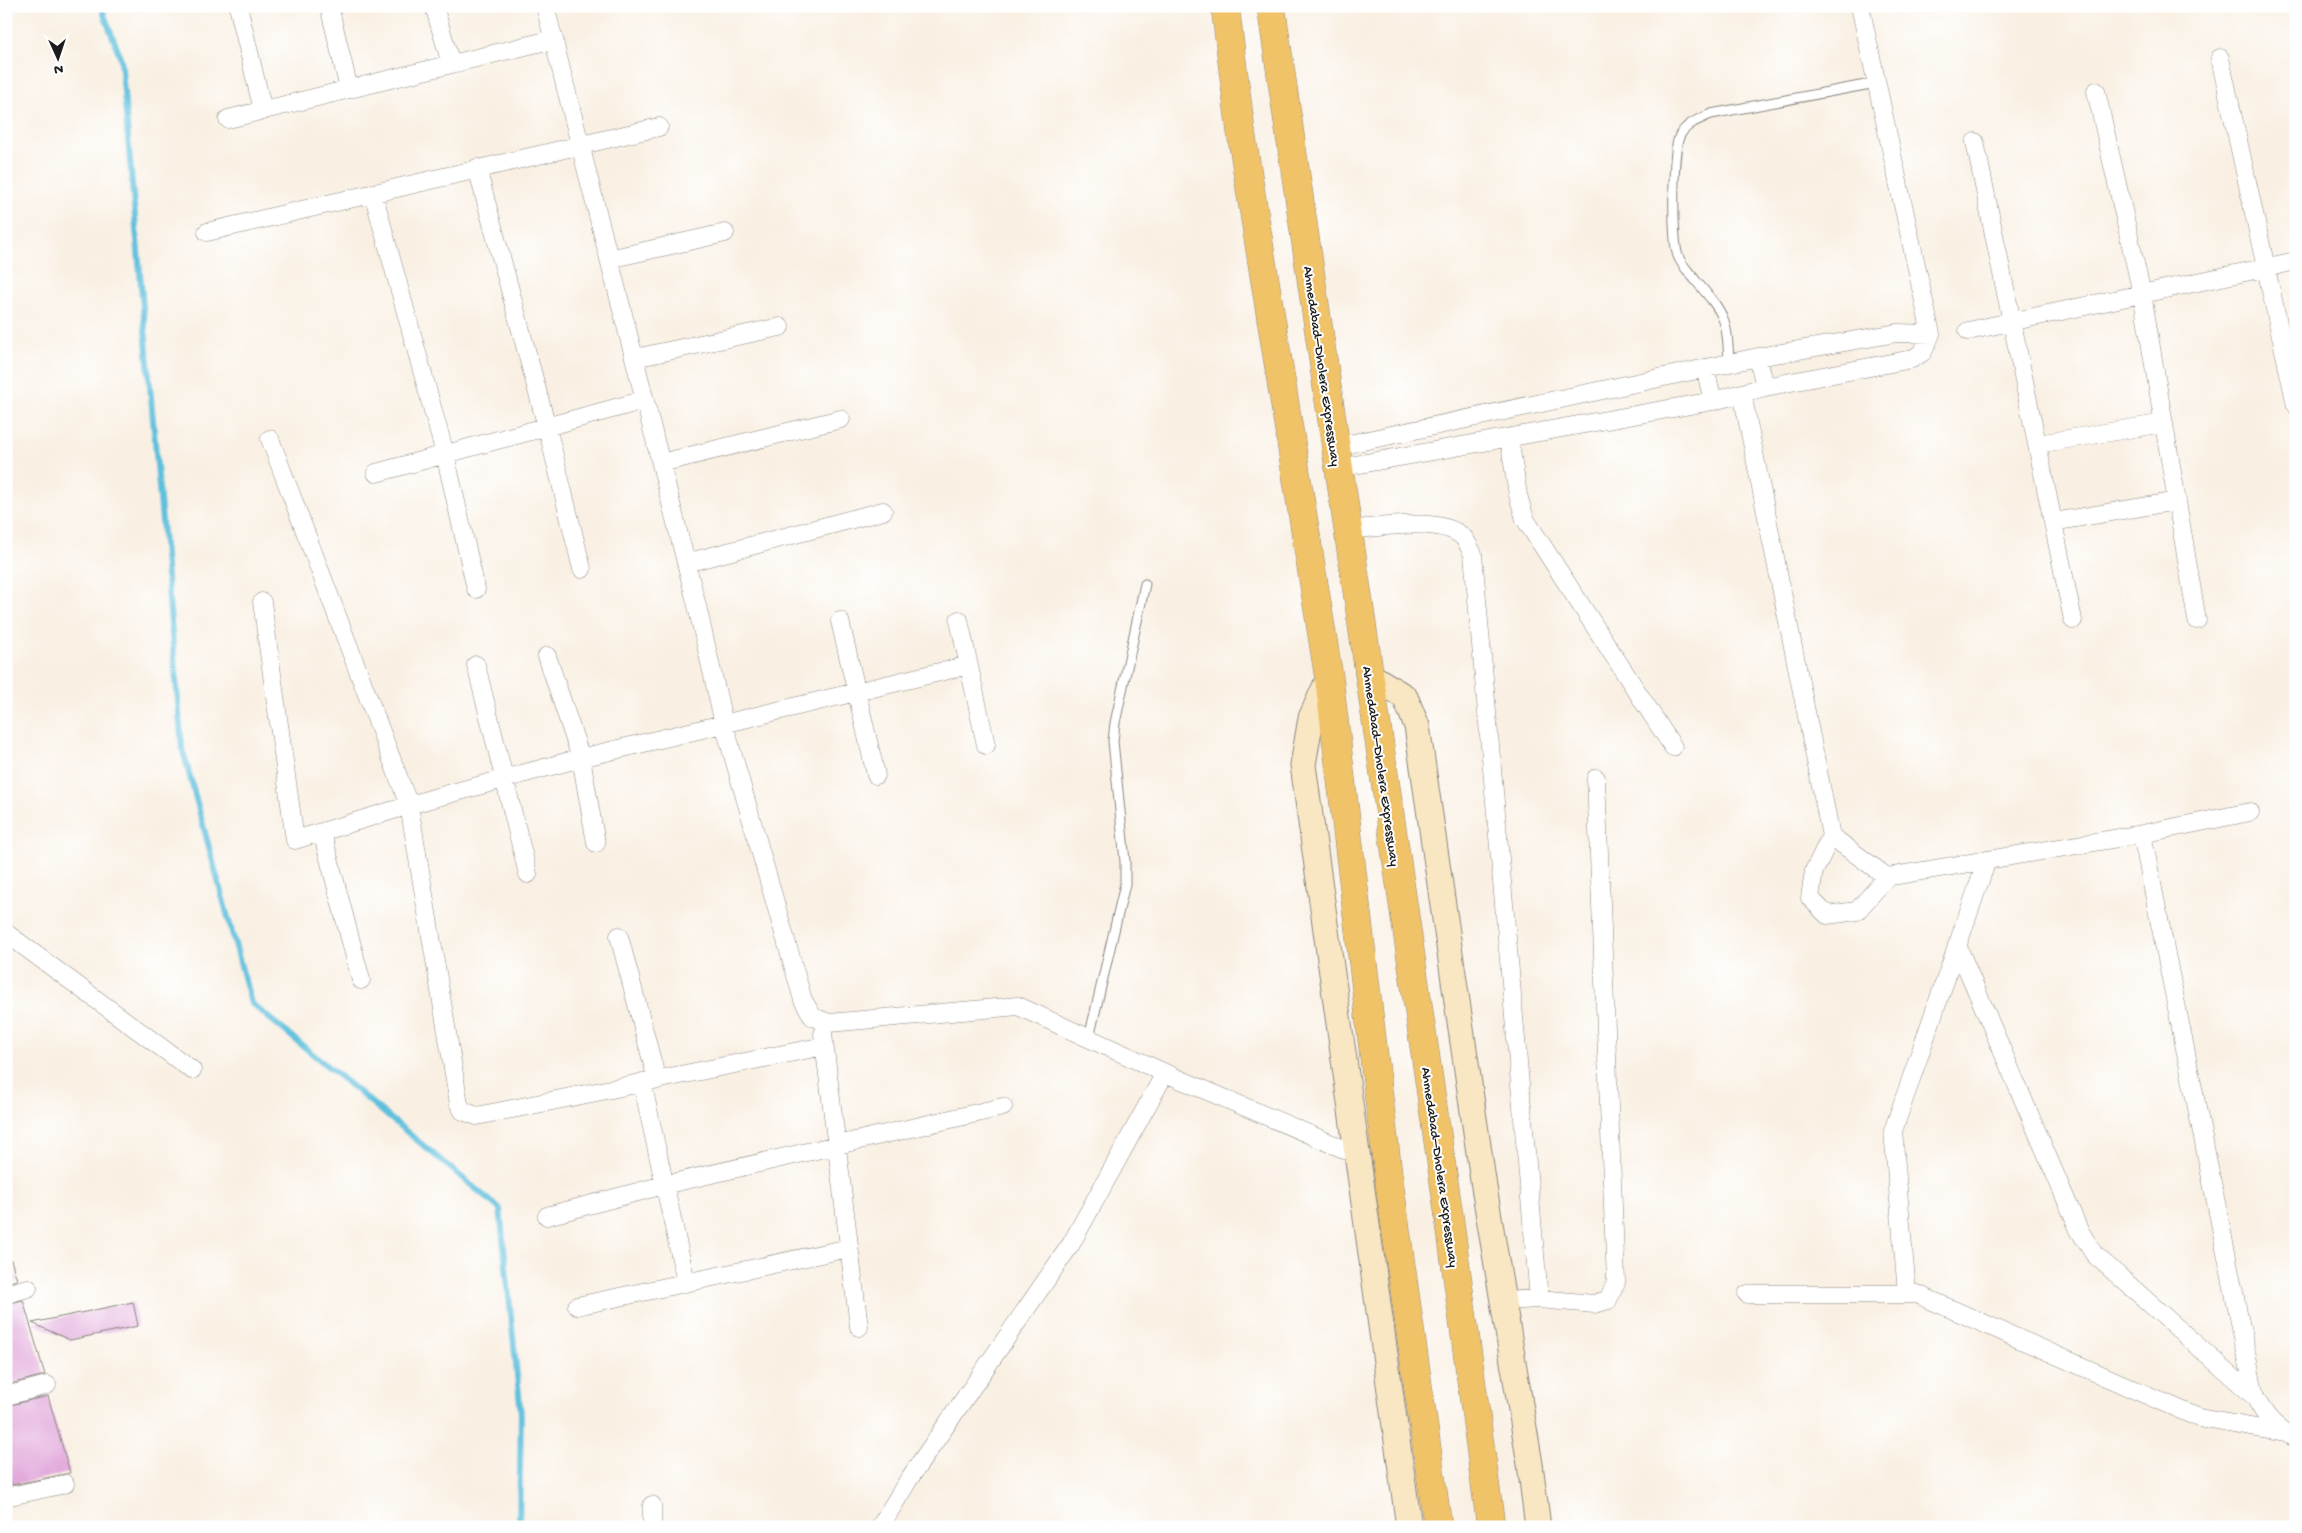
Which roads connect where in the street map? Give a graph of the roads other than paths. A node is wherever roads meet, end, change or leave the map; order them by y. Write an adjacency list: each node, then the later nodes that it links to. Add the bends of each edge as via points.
1 (238, 6): 14 (street)
2 (328, 6): 12 (street)
3 (434, 6): 10 (street)
4 (546, 6): 8 (street)
5 (1225, 6): 67 (highway, via 1241,132)
6 (1271, 6): 47 (highway, Ahmedabad–Dholera Expressway)
7 (1860, 6): 11 (street)
8 (554, 39): 10 (street); 18 (street)
9 (2220, 58): 25 (street)
10 (451, 64): 12 (street)
11 (1876, 82): 30 (street); 33 (lane, via 1712,114 1692,122 1680,135 1675,152 1675,240 1678,256 1725,320)
12 (349, 89): 14 (street)
13 (2096, 91): 26 (street)
14 (263, 110): 15 (street)
15 (228, 119)
16 (659, 126): 18 (street)
17 (1975, 142): 27 (street)
18 (580, 144): 19 (street); 23 (street)
19 (477, 168): 20 (street); 42 (street)
20 (374, 193): 21 (street); 46 (street)
21 (207, 232)
22 (725, 233): 23 (street)
23 (610, 259): 32 (street)
24 (2296, 261): 25 (street)
25 (2266, 268): 26 (street); 39 (street)
26 (2142, 294): 27 (street); 41 (street)
27 (2013, 322): 29 (street); 45 (street)
28 (780, 327): 32 (street)
29 (1968, 331)
30 (1931, 334): 31 (street, via 1896,332); 35 (street, via 1923,352 1912,360)
31 (1758, 357): 33 (street); 35 (street)
32 (634, 358): 37 (street)
33 (1729, 363): 34 (street)
34 (1705, 368): 38 (street); 47 (street)
35 (1765, 387): 36 (street)
36 (1742, 393): 38 (street); 80 (street)
37 (646, 400): 42 (street); 48 (street)
38 (1713, 401): 43 (street)
39 (2296, 405)
40 (841, 419): 48 (street)
41 (2164, 423): 45 (street); 50 (street)
42 (547, 427): 46 (street); 55 (street)
43 (1509, 438): 47 (street); 71 (street, via 1525,519)
44 (270, 439): 76 (street)
45 (2038, 444): 52 (street)
46 (445, 454): 49 (street); 57 (street)
47 (1337, 458): 53 (highway, Ahmedabad–Dholera Expressway)
48 (661, 463): 54 (street)
49 (376, 473)
50 (2177, 500): 52 (street); 61 (street)
51 (884, 511): 54 (street)
52 (2053, 522): 60 (street)
53 (1347, 530): 66 (highway, Ahmedabad–Dholera Expressway); 106 (street, via 1418,524 1444,527 1463,536 1473,554)
54 (686, 563): 69 (street)
55 (582, 569)
56 (1146, 584): 90 (lane, via 1113,741 1125,884)
57 (476, 589)
58 (262, 602): 78 (street, via 295,840)
59 (959, 620): 65 (street)
60 (2073, 620)
61 (2197, 620)
62 (840, 621): 68 (street)
63 (547, 656): 72 (street)
64 (476, 665): 75 (street)
65 (969, 665): 68 (street); 70 (street)
66 (1368, 674): 107 (street, via 1405,697 1417,726); 121 (highway, Ahmedabad–Dholera Expressway, via 1449,1216)
67 (1329, 678): 97 (street, via 1311,718 1303,765); 120 (highway, via 1388,1174)
68 (856, 693): 69 (street); 73 (street)
69 (724, 724): 72 (street); 89 (street, via 804,1000 814,1017)
70 (986, 745)
71 (1673, 747)
72 (582, 758): 75 (street); 81 (street)
73 (876, 775)
74 (1596, 778): 106 (street, via 1616,1282 1608,1300 1594,1304)
75 (506, 780): 76 (street); 83 (street)
76 (409, 805): 78 (street); 94 (street, via 459,1104 463,1111 477,1116)
77 (2250, 812): 79 (street)
78 (322, 832): 88 (street)
79 (2142, 834): 82 (street); 112 (street)
80 (1831, 836): 84 (street); 84 (street, via 1814,871 1810,898 1827,915 1857,911)
81 (596, 843)
82 (1987, 860): 84 (street); 87 (street)
83 (528, 874)
84 (1887, 877)
85 (6, 933): 92 (street)
86 (619, 936): 94 (street)
87 (1957, 945): 103 (street, via 1893,1131); 112 (street, via 2078,1230 2094,1254)
88 (361, 980)
89 (821, 1020): 90 (street, via 829,1023 1018,1006); 91 (street)
90 (1089, 1038): 93 (street)
91 (824, 1046): 94 (street); 96 (street)
92 (192, 1070)
93 (1165, 1073): 97 (street); 118 (street, via 1071,1244 909,1479)
94 (649, 1081): 98 (street)
95 (1003, 1107): 96 (street)
96 (837, 1145): 98 (street); 100 (street)
97 (1358, 1155): 119 (street)
98 (664, 1184): 99 (street); 101 (street)
99 (547, 1216)
100 (849, 1248): 101 (street); 109 (street)
101 (686, 1282): 108 (street)
102 (28, 1288): 104 (street)
103 (1907, 1293): 105 (street); 113 (street, via 1927,1297 2199,1418)
104 (6, 1294)
105 (1747, 1294)
106 (1539, 1299): 107 (street)
107 (1503, 1301): 122 (street)
108 (577, 1306)
109 (859, 1327)
110 (46, 1385): 111 (street)
111 (6, 1396)
112 (2255, 1397): 113 (street, via 2266,1418)
113 (2290, 1436)
114 (65, 1484): 115 (street)
115 (6, 1497)
116 (652, 1505): 117 (street)
117 (652, 1527)
118 (880, 1527)
119 (1409, 1527)
120 (1438, 1527)
121 (1491, 1527)
122 (1538, 1527)

